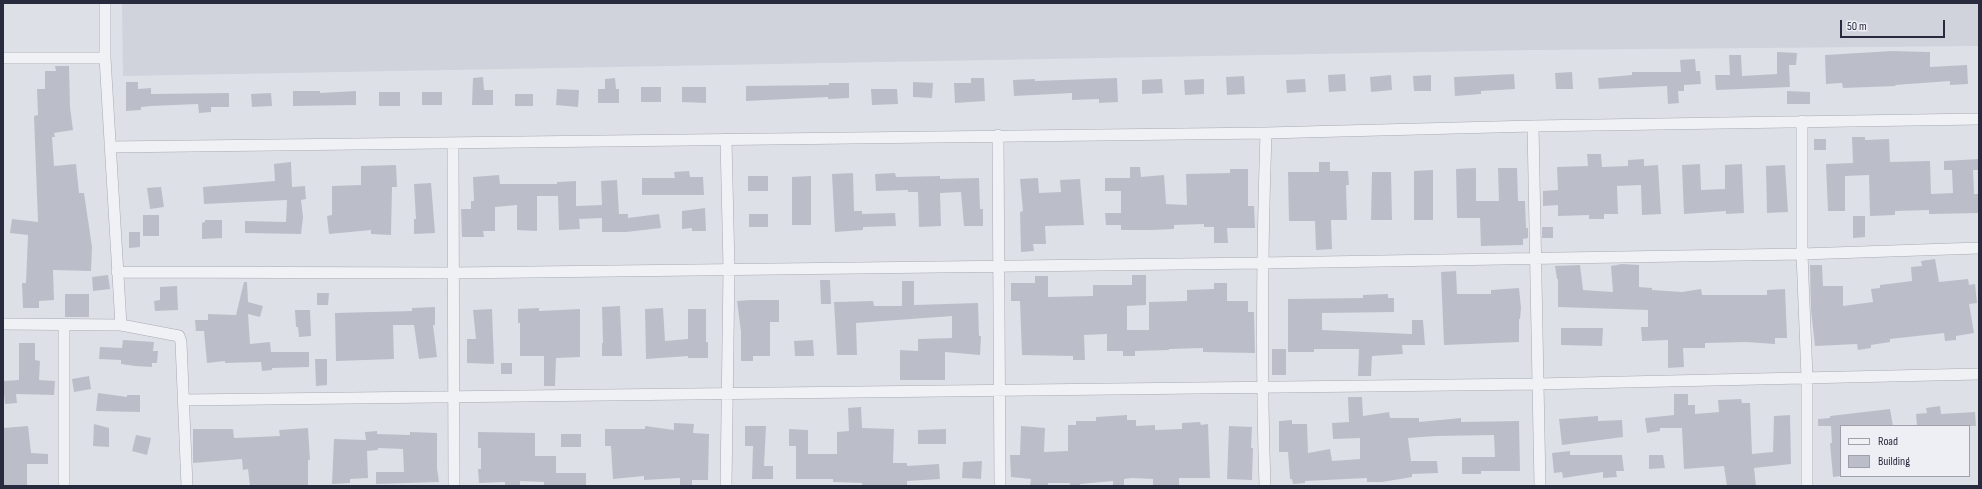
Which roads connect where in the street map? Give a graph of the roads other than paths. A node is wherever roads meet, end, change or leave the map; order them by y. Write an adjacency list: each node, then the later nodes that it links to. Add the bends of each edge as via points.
1 (105, 3): 3 (street)
2 (3, 58): 3 (street)
3 (105, 58): 11 (street)
4 (1979, 119): 5 (street)
5 (1802, 121): 6 (street); 13 (street)
6 (1533, 126): 7 (street); 14 (street)
7 (1266, 133): 8 (street); 15 (street)
8 (998, 135): 9 (street); 16 (street)
9 (726, 139): 10 (street); 17 (street)
10 (453, 143): 11 (street); 19 (street)
11 (110, 147): 18 (street)
12 (1979, 248): 13 (street)
13 (1802, 254): 14 (street); 24 (street)
14 (1536, 257): 15 (street); 25 (street)
15 (1262, 263): 16 (street); 26 (street)
16 (997, 266): 17 (street); 27 (street)
17 (729, 269): 19 (street); 28 (street)
18 (117, 272): 19 (street); 22 (street)
19 (454, 273): 29 (street)
20 (3, 324): 21 (street)
21 (64, 325): 22 (street); 31 (street)
22 (121, 325): 30 (street, via 179,336)
23 (1979, 374): 24 (street)
24 (1807, 377): 25 (street); 38 (street)
25 (1537, 384): 26 (street); 37 (street)
26 (1262, 388): 27 (street); 36 (street)
27 (999, 391): 28 (street); 35 (street)
28 (728, 394): 29 (street); 34 (street)
29 (454, 397): 30 (street); 33 (street)
30 (184, 400): 32 (street)
31 (64, 486)
32 (187, 486)
33 (454, 486)
34 (726, 486)
35 (1000, 486)
36 (1266, 486)
37 (1540, 486)
38 (1807, 486)

